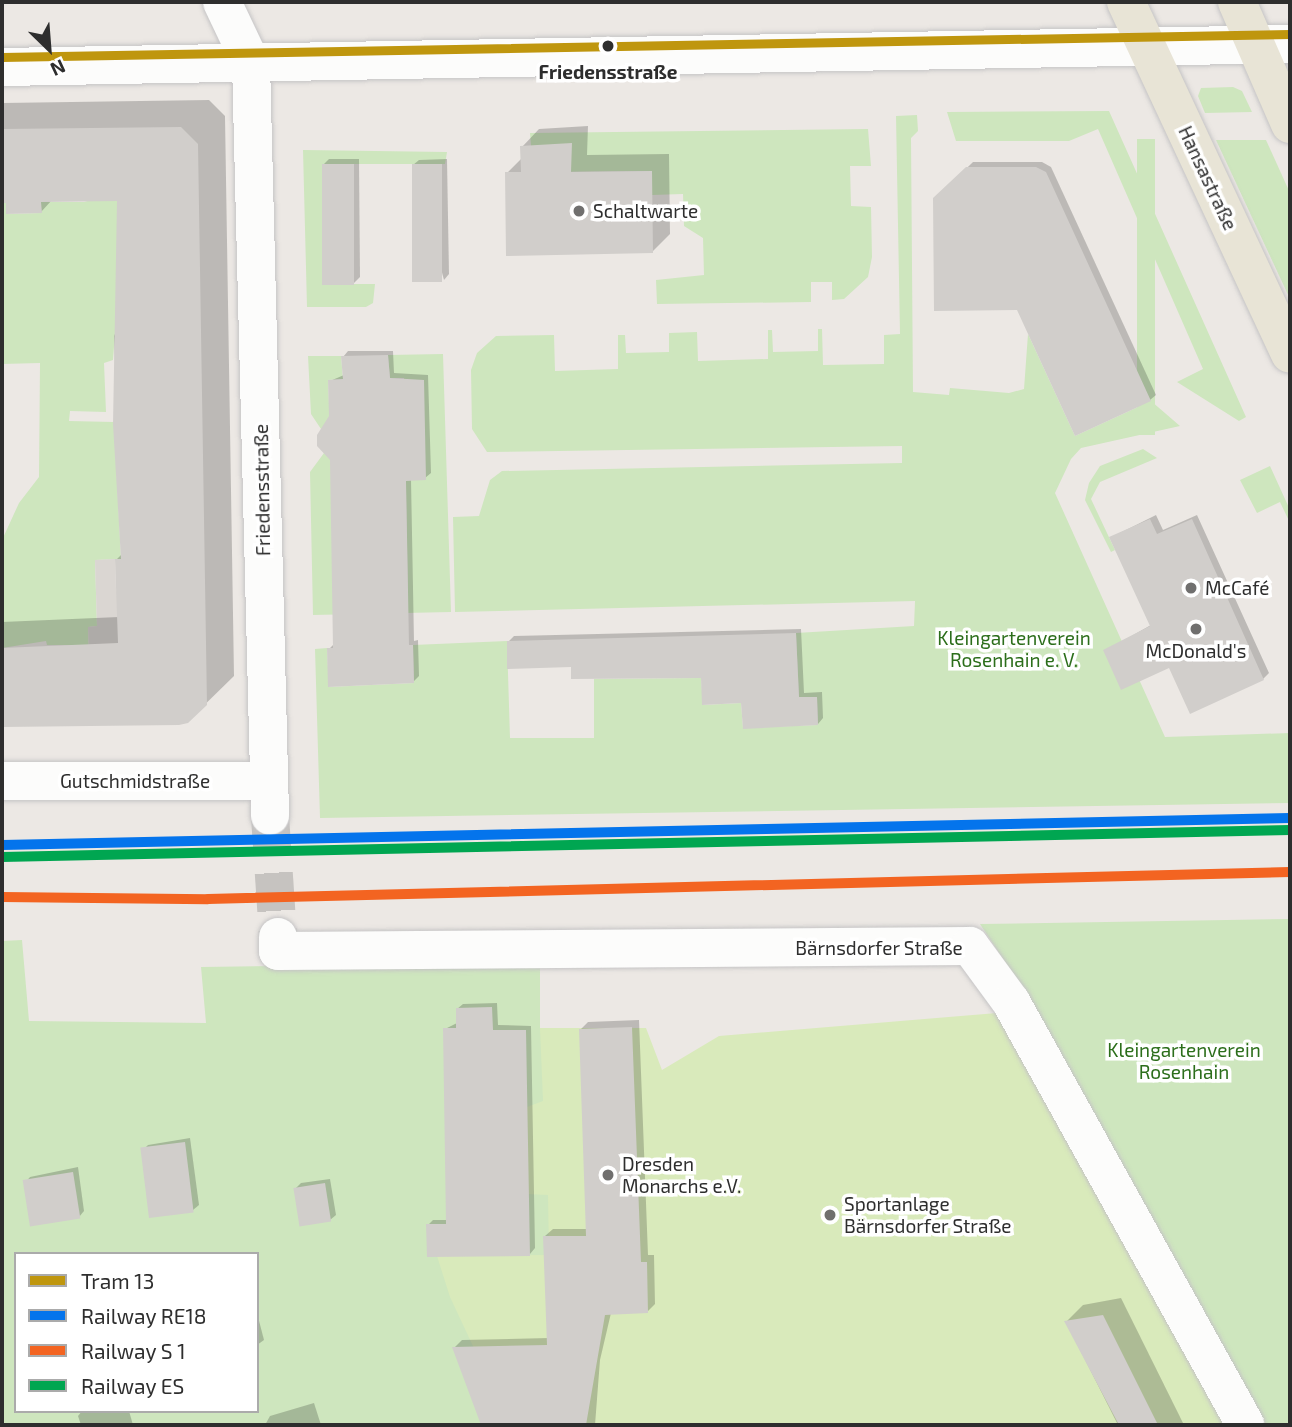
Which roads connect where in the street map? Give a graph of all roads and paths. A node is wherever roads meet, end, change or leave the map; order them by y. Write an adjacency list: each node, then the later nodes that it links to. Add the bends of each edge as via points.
1 (222, 2): 6 (street, Friedensstraße)
2 (1126, 2): 5 (main road, Hansastraße)
3 (1237, 2): 4 (main road)
4 (1274, 44): 5 (street); 8 (main road)
5 (1146, 45): 6 (street); 9 (main road, Hansastraße)
6 (251, 63): 7 (street); 11 (street, Friedensstraße)
7 (2, 67)
8 (1290, 124)
9 (1290, 354)
10 (2, 781): 11 (street, Gutschmidstraße)
11 (270, 799)
12 (278, 944): 13 (street, Bärnsdorfer Straße, via 970,946 1011,1002)
13 (1245, 1425)

